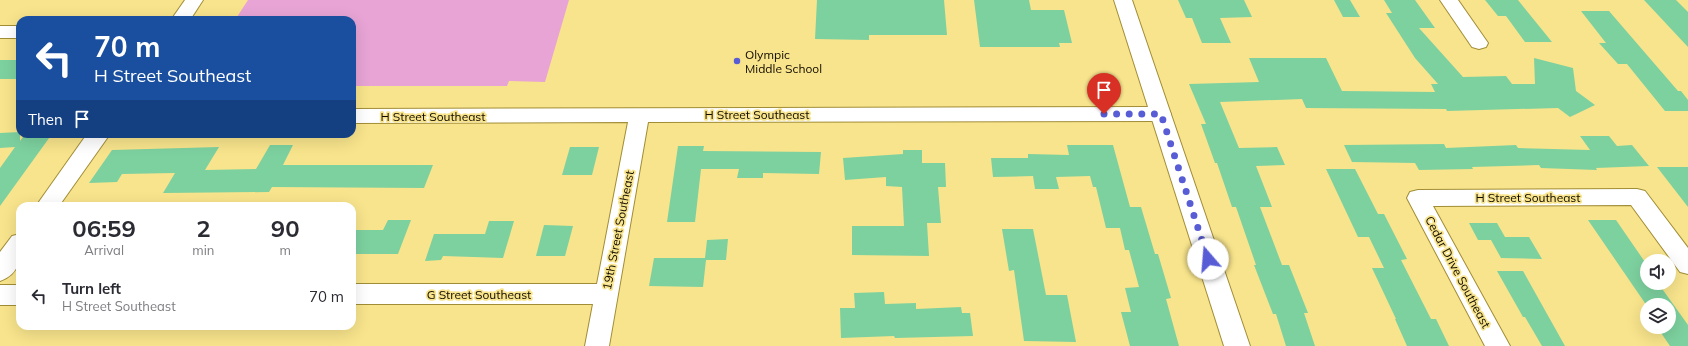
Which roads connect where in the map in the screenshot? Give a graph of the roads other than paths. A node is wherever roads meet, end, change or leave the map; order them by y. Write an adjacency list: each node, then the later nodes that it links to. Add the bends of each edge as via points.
1 (194, 0): 4 (street)
2 (1123, 0): 8 (street)
3 (1449, 0): 7 (street)
4 (183, 16)
5 (0, 32): 6 (street)
6 (16, 32)
7 (1479, 43)
8 (1161, 114): 9 (street, H Street Southeast); 22 (street)
9 (639, 115): 10 (street, H Street Southeast); 18 (street, 19th Street Southeast)
10 (356, 116)
11 (95, 138): 13 (street)
12 (1418, 198): 15 (street, H Street Southeast, via 1637,197); 23 (street, Cedar Drive Southeast)
13 (50, 202)
14 (12, 247): 16 (street)
15 (1688, 265)
16 (0, 271)
17 (356, 294): 18 (street, G Street Southeast)
18 (606, 294): 21 (street, 19th Street Southeast)
19 (0, 295): 20 (street)
20 (16, 295)
21 (597, 346)
22 (1237, 346)
23 (1498, 346)

